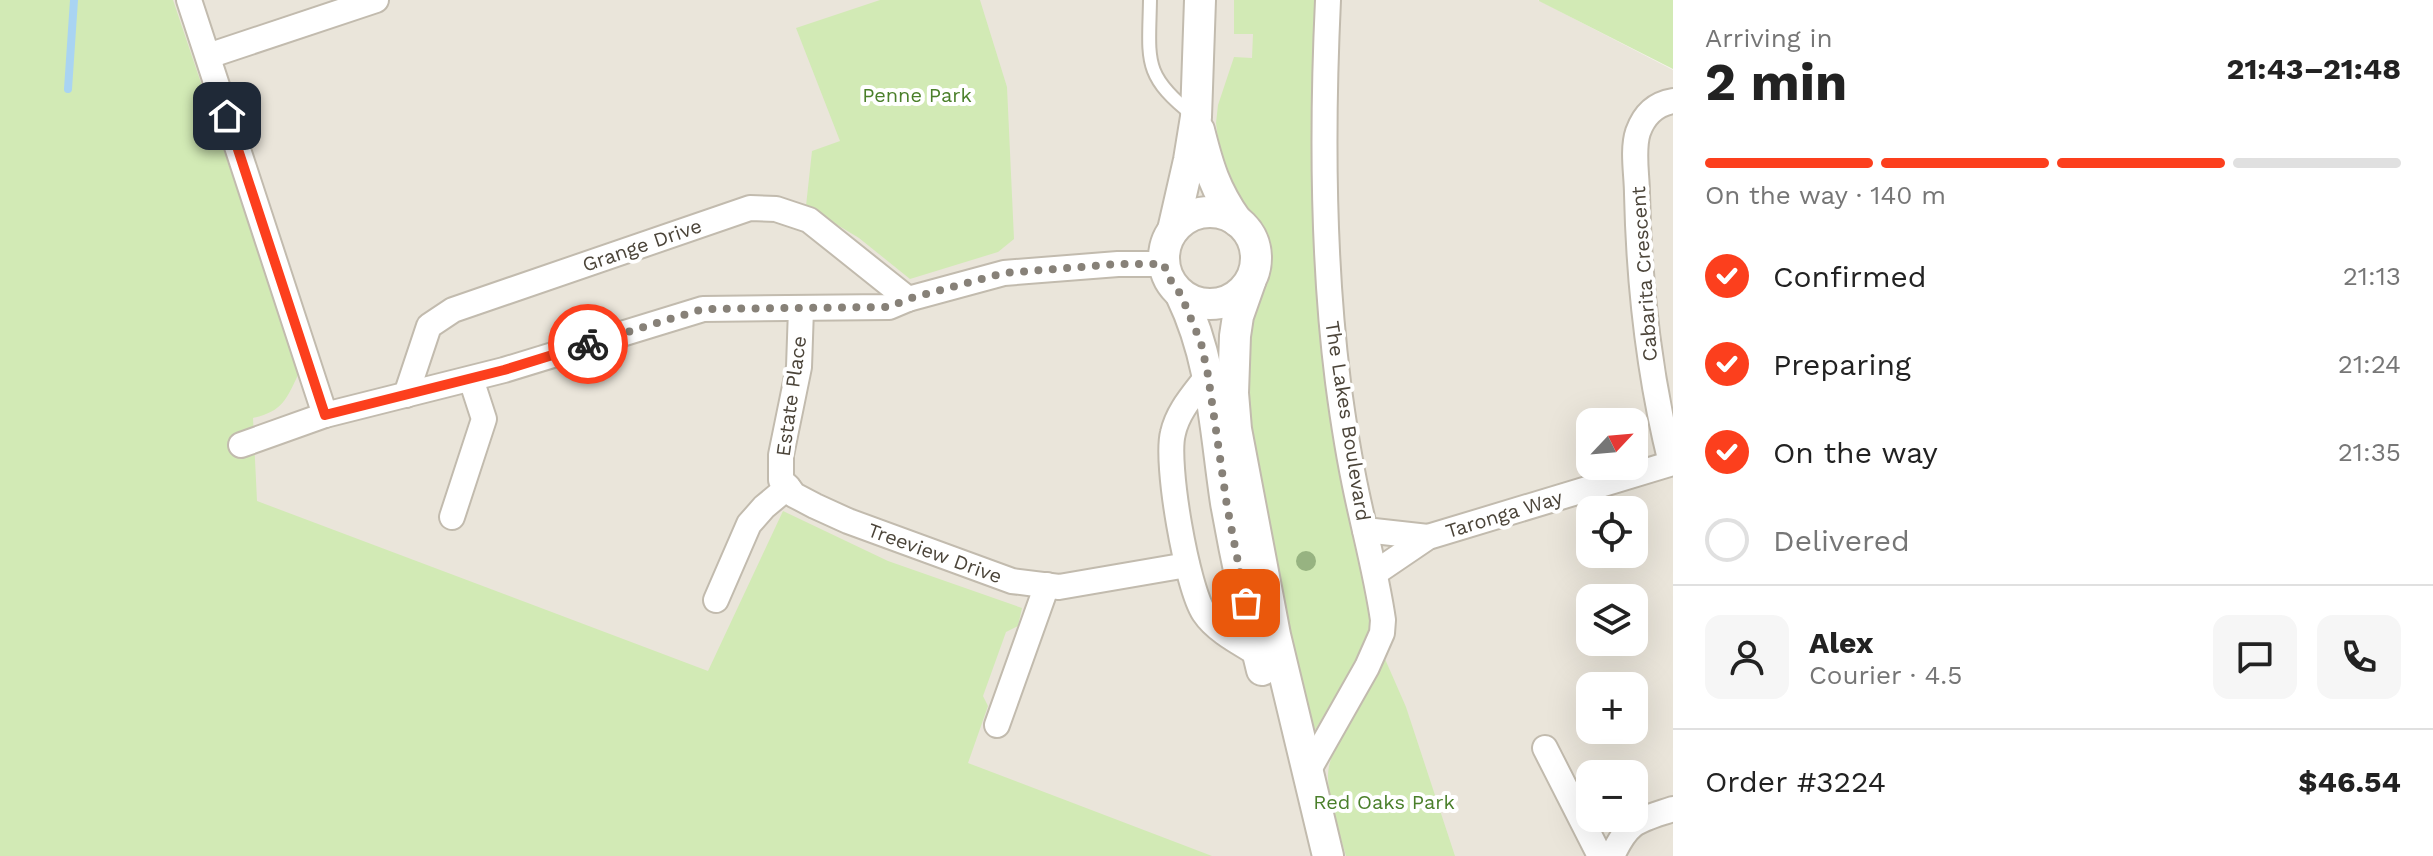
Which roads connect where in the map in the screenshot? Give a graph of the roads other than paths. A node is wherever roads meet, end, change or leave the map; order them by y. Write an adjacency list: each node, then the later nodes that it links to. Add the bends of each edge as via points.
1 (189, 0): 6 (street)
2 (376, 0): 6 (street)
3 (1150, 0): 8 (lane, via 1151,68 1169,96)
4 (1200, 0): 8 (street)
5 (1328, 0): 24 (street, The Lakes Boulevard, via 1326,237 1338,379)
6 (208, 56): 19 (street)
7 (1673, 101): 21 (street, Cabarita Crescent, via 1644,119 1636,139 1649,353)
8 (1196, 117): 9 (street, via 1209,170); 10 (street)
9 (1237, 221): 10 (street, via 1210,212 1196,214); 12 (street, via 1256,255)
10 (1173, 230): 11 (street)
11 (1164, 264): 13 (street); 14 (street, via 1004,273)
12 (1250, 282): 13 (street, via 1226,302 1210,305); 33 (street, via 1235,336 1236,429)
13 (1181, 295): 16 (street)
14 (908, 299): 15 (street, via 889,307); 18 (street, Grange Drive, via 809,220 776,209 750,208 453,310 429,326)
15 (801, 309): 17 (street, via 703,309); 22 (street, Estate Place, via 799,367 781,455 781,480)
16 (1208, 375): 26 (street, via 1181,411 1170,455); 30 (street, via 1227,506)
17 (471, 379): 18 (street); 23 (street, via 484,419)
18 (406, 395): 19 (street)
19 (325, 415): 20 (street)
20 (241, 445)
21 (1672, 463): 25 (street, Taronga Way)
22 (788, 487): 28 (street, Treeview Drive, via 848,521 1012,581); 29 (street, via 749,524)
23 (452, 517)
24 (1365, 530): 25 (street, Taronga Way); 27 (street, The Lakes Boulevard)
25 (1428, 537): 27 (street, Taronga Way)
26 (1187, 565): 28 (street, Treeview Drive); 30 (street, via 1206,616)
27 (1375, 573): 33 (street, The Lakes Boulevard, via 1382,633)
28 (1047, 585): 31 (street)
29 (716, 600)
30 (1258, 654): 35 (street, via 1273,719)
31 (997, 725)
32 (1545, 748): 37 (street)
33 (1307, 773): 36 (street)
34 (1673, 809): 38 (street, via 1632,824)
35 (1319, 856)
36 (1328, 856)
37 (1600, 856)
38 (1612, 856)

